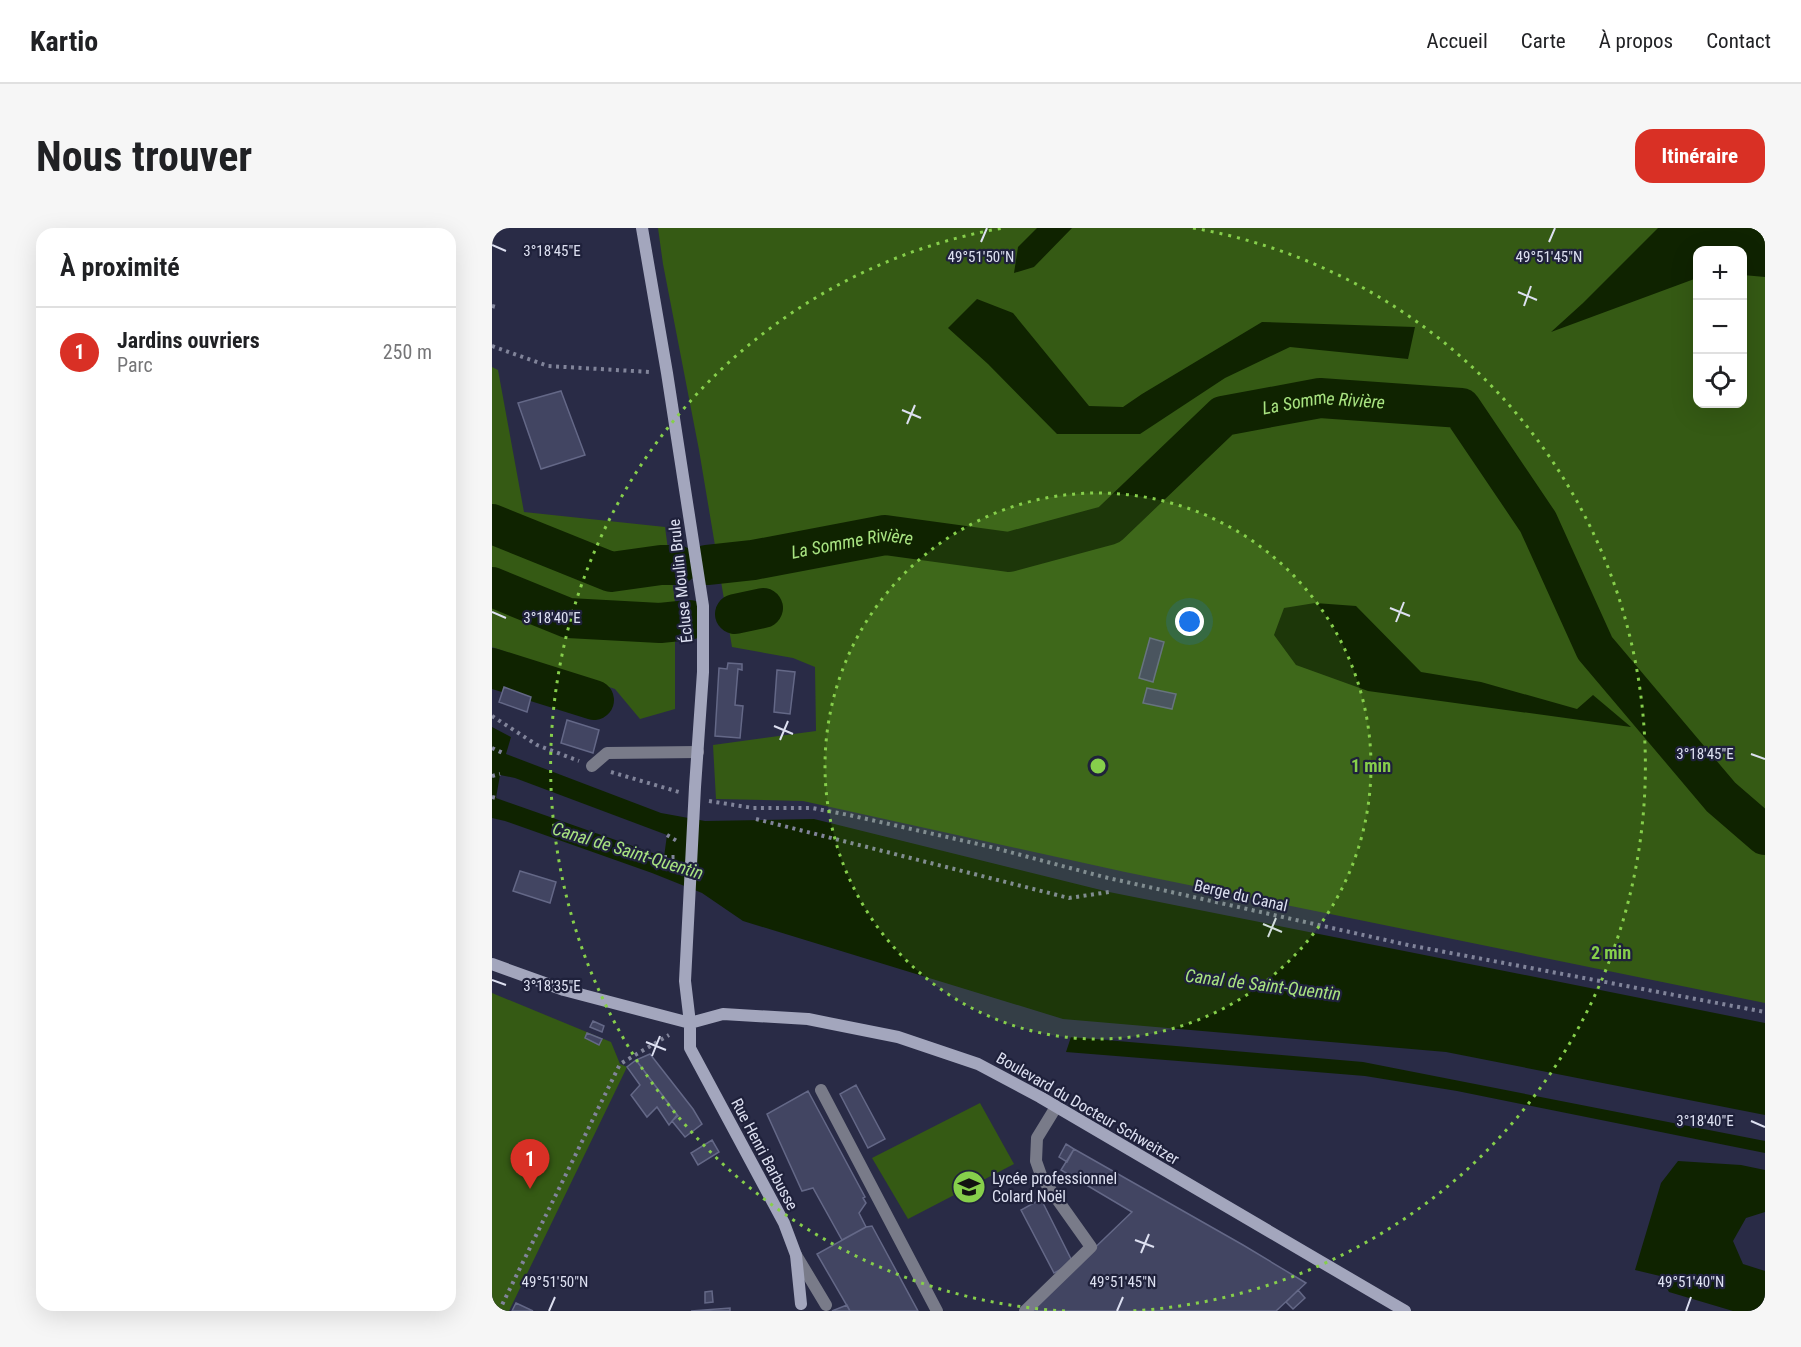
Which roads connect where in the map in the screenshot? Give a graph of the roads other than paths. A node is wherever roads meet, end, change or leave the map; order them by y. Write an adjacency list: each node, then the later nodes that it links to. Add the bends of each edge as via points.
1 (642, 228): 2 (street, Écluse Moulin Brule, via 703,606)
2 (698, 752): 3 (street, via 607,753); 4 (street, Écluse Moulin Brule)
3 (592, 766)
4 (687, 927): 6 (street, Rue Henri Barbusse, via 685,981)
5 (492, 964): 6 (street, via 564,990)
6 (690, 1023): 8 (street, Boulevard du Docteur Schweitzer, via 723,1014 808,1019 898,1037 978,1064); 9 (street, Rue Henri Barbusse, via 690,1048 784,1223)
7 (821, 1090): 12 (street)
8 (1056, 1107): 13 (street, via 1037,1138 1036,1161 1042,1178 1091,1247); 14 (street, Boulevard du Docteur Schweitzer)
9 (796, 1255): 10 (street, Rue Henri Barbusse); 11 (street)
10 (801, 1304)
11 (825, 1305)
12 (937, 1311)
13 (1025, 1311)
14 (1405, 1311)

